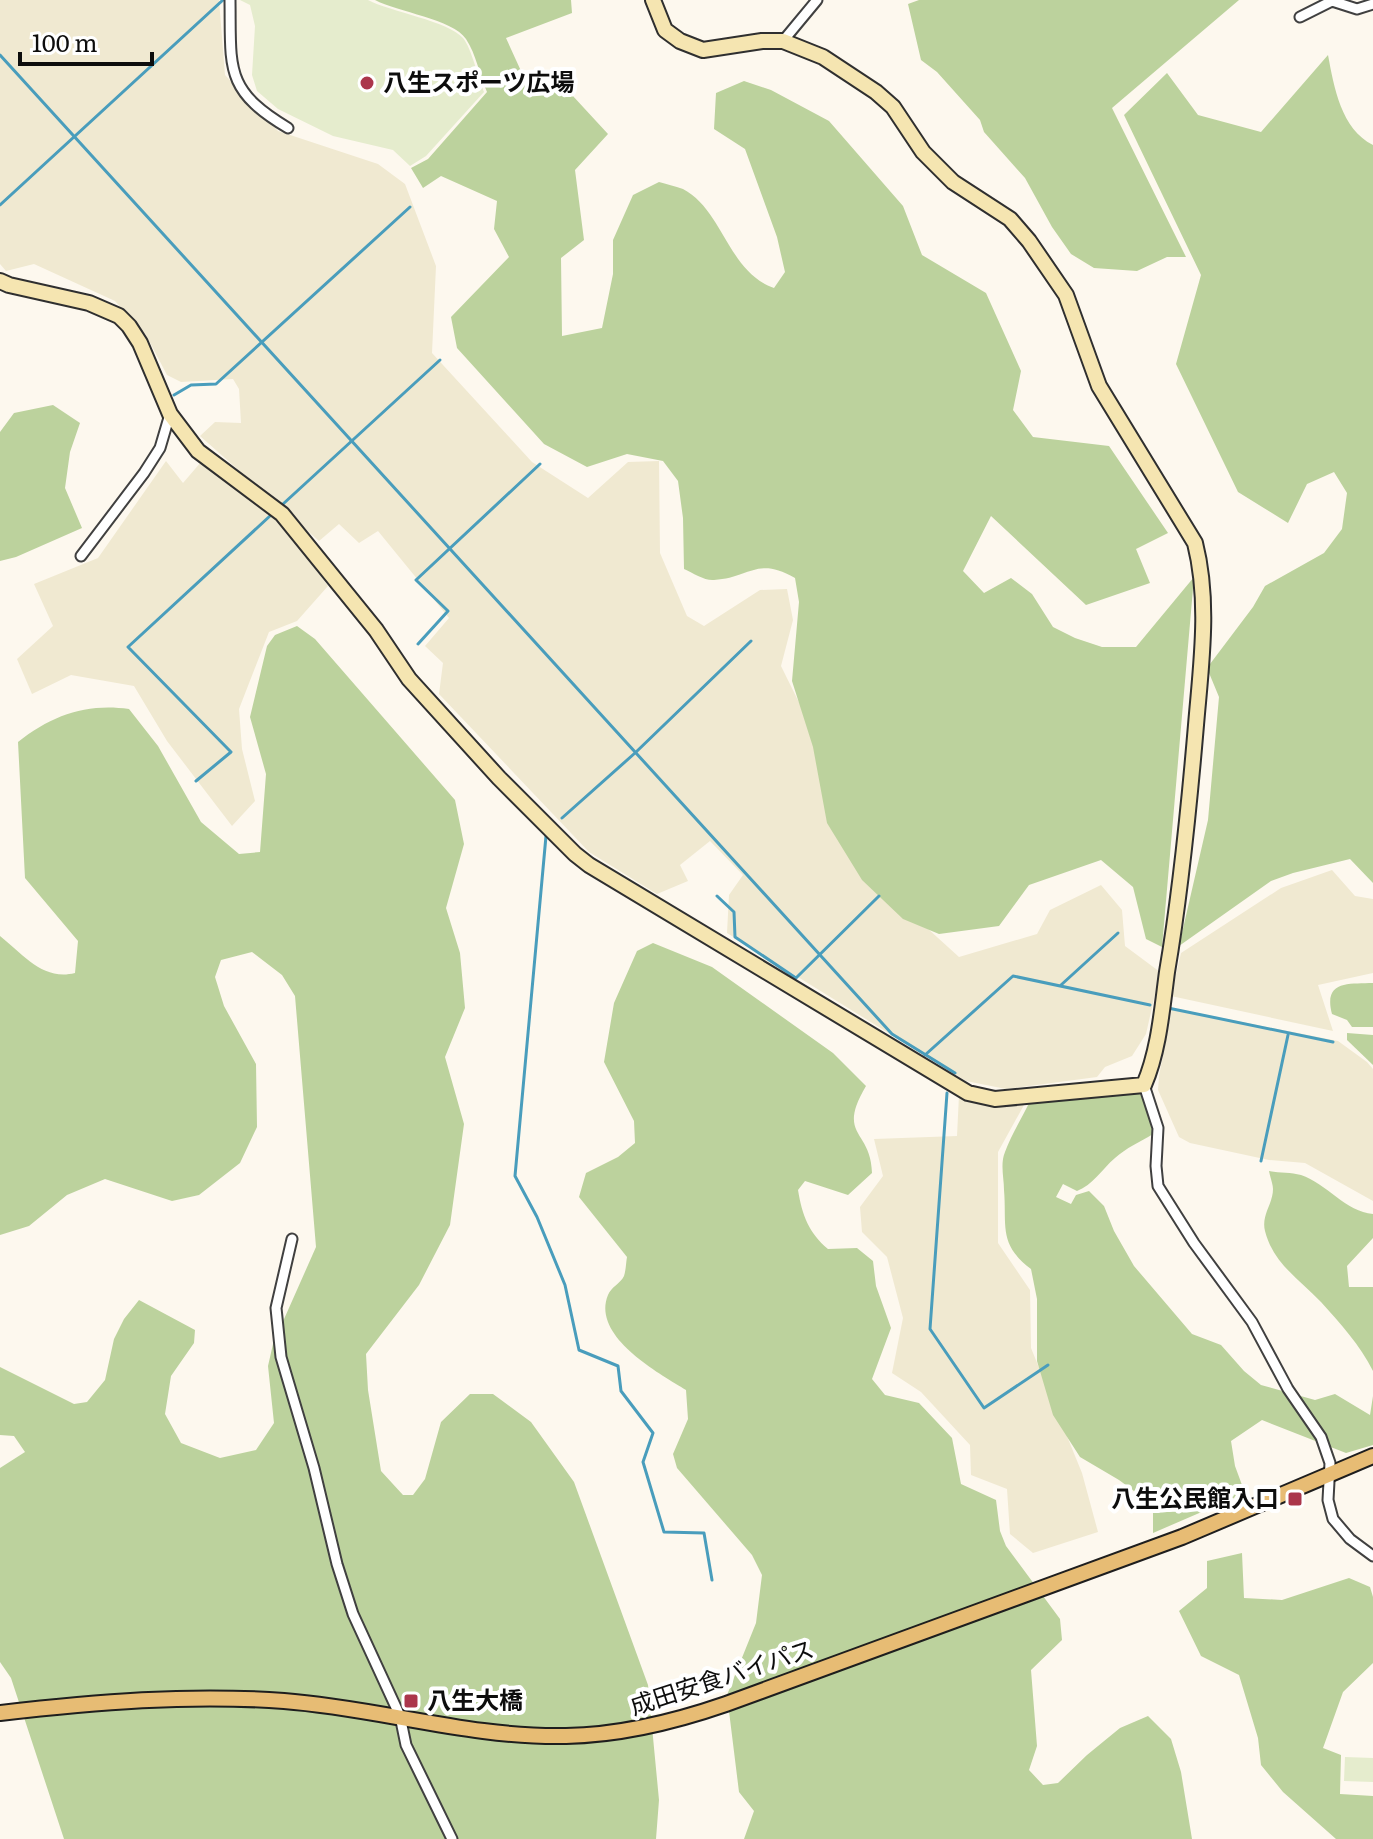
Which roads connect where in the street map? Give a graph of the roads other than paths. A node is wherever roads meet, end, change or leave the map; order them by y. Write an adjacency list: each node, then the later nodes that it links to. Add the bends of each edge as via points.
1 (230, 0): 7 (street, via 230,53 237,84 256,107)
2 (653, 0): 6 (street, via 665,30 703,50)
3 (817, 0): 6 (street)
4 (1373, 4): 5 (street, via 1357,9 1332,1)
5 (1300, 17)
6 (783, 41): 11 (street, via 823,57 876,92 935,166 995,207 1029,241 1066,295 1099,386 1195,543 1203,605 1191,775 1174,935)
7 (288, 128)
8 (0, 281): 9 (street, via 89,303 119,316 140,343)
9 (170, 414): 10 (street, via 160,448); 11 (street, via 198,451 282,514 409,679 499,778 589,865 968,1093 995,1099)
10 (81, 556)
11 (1144, 1085): 14 (street, via 1158,1128 1158,1186 1252,1322 1321,1437 1328,1454)
12 (292, 1239): 17 (street, via 276,1308 281,1357 353,1614)
13 (1373, 1456): 14 (main road, 成田安食バイパス)
14 (1327, 1475): 15 (street, via 1333,1519); 17 (main road, 成田安食バイパス, via 1171,1541 666,1723 599,1734 529,1735)
15 (1373, 1556)
16 (0, 1713): 17 (main road, 成田安食バイパス, via 92,1702 234,1699)
17 (400, 1716): 18 (street, via 406,1745)
18 (452, 1839)

